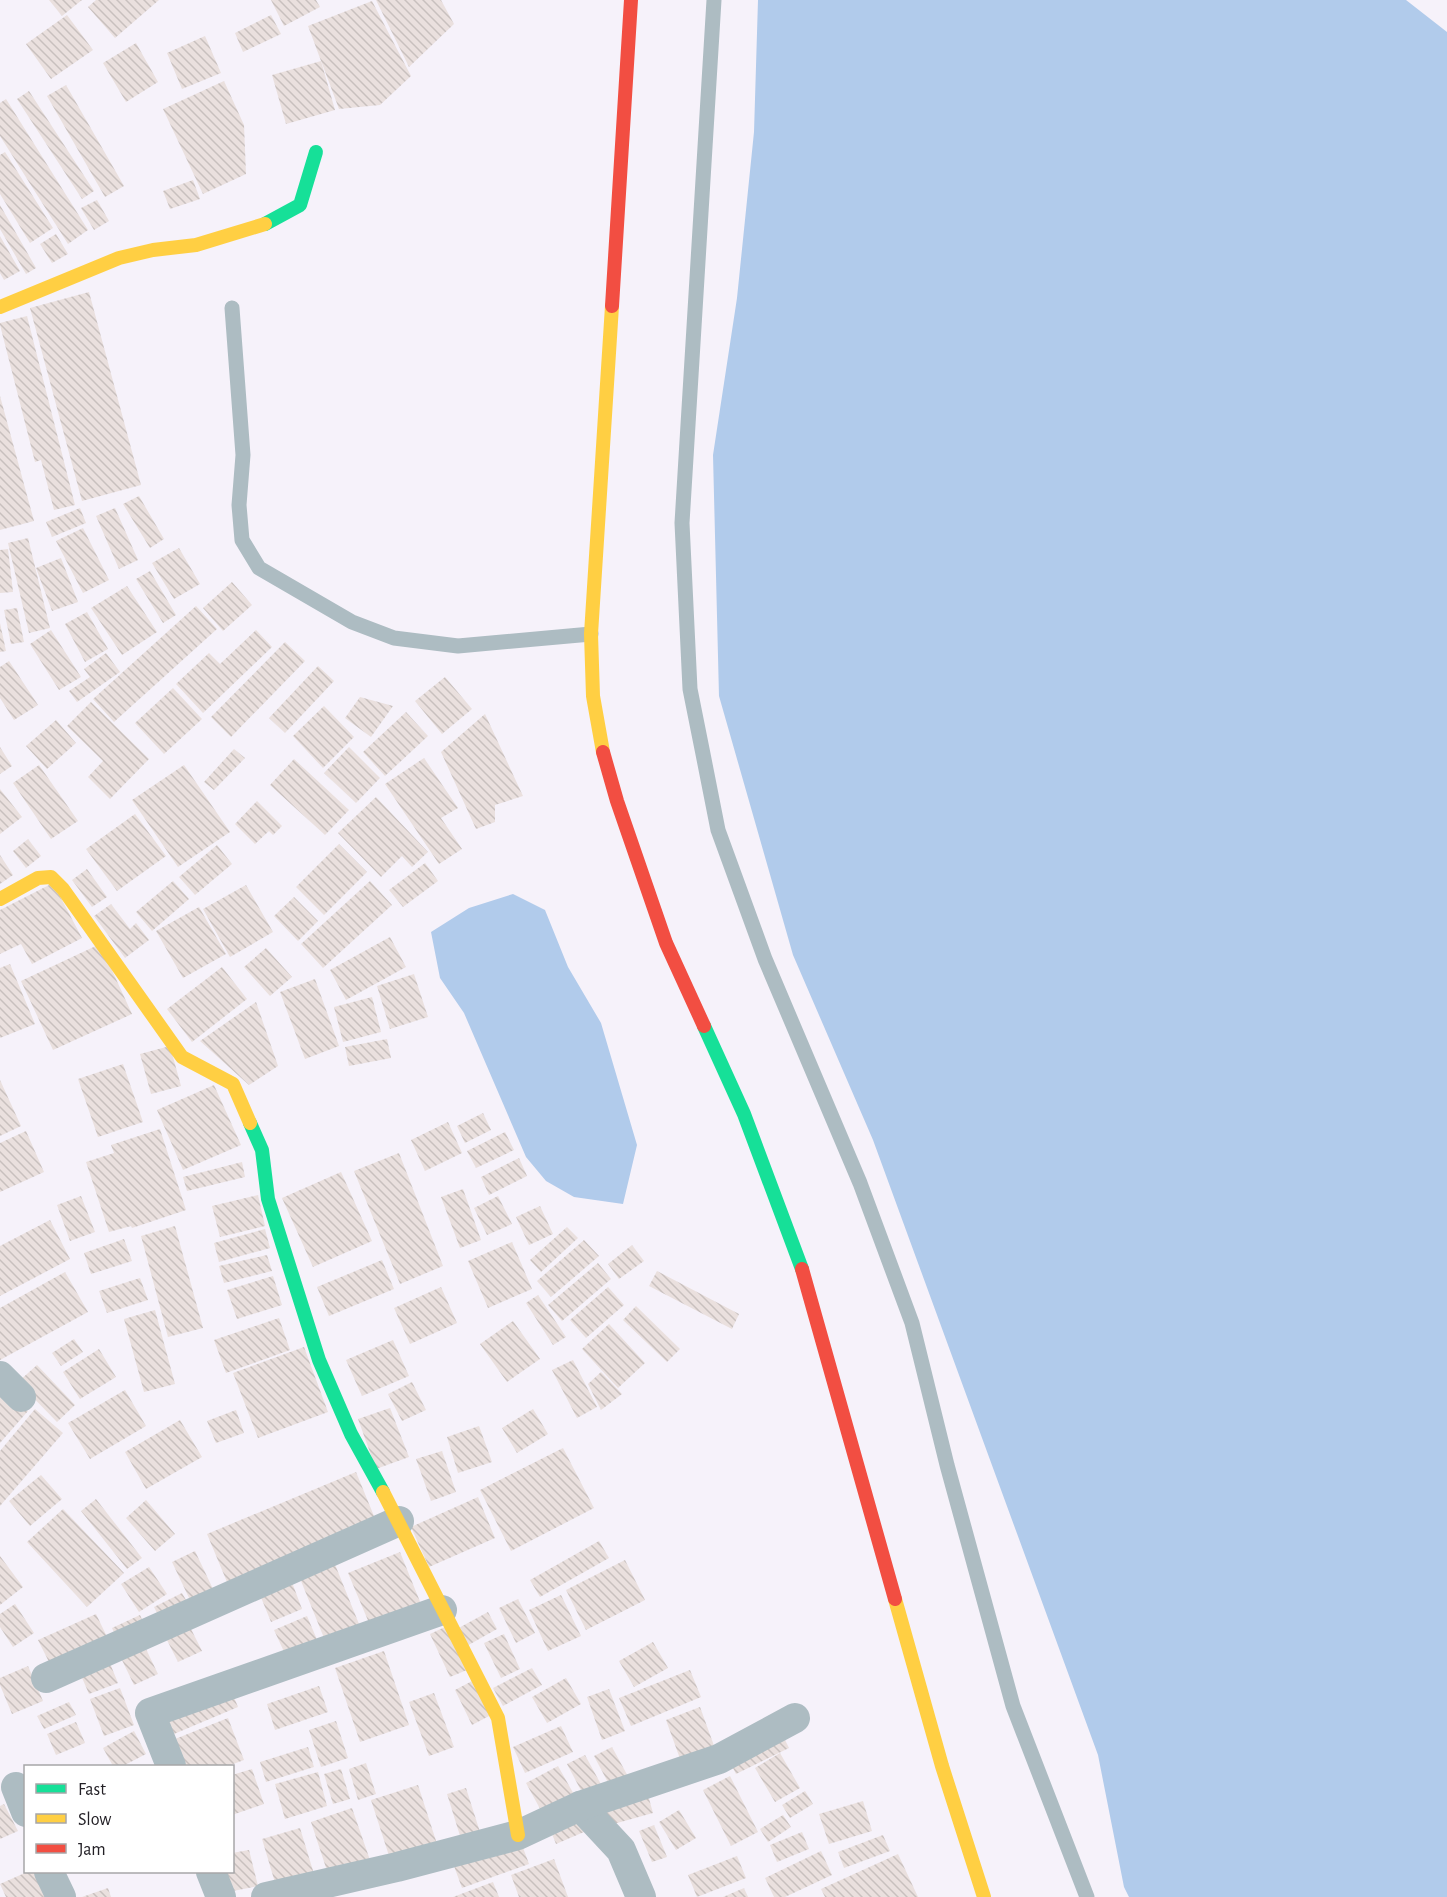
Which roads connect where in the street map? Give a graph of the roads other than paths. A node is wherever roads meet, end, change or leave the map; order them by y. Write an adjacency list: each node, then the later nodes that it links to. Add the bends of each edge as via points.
1 (631, 0): 6 (main road)
2 (714, 0): 24 (lane, via 682,523 690,689 718,830 765,958 860,1183 912,1323 1013,1706)
3 (316, 152): 4 (main road, via 300,205 261,226 196,245 119,258)
4 (0, 307)
5 (232, 308): 6 (lane, via 243,455 239,505 242,540 259,568 352,622 394,638 458,646)
6 (591, 634): 23 (main road, via 593,696 617,801 666,943 744,1114 802,1273 942,1766)
7 (0, 899): 10 (main road, via 38,878 51,877 182,1057 233,1084 262,1150 268,1198 319,1360 351,1434)
8 (0, 1376): 9 (street)
9 (21, 1398)
10 (399, 1521): 11 (main road); 12 (street)
11 (442, 1610): 14 (street, via 150,1713); 16 (main road, via 498,1718)
12 (46, 1678)
13 (795, 1718): 15 (street, via 719,1759)
14 (170, 1765)
15 (580, 1806): 16 (street); 22 (street, via 621,1850)
16 (518, 1835): 21 (street)
17 (49, 1873): 19 (street)
18 (211, 1873): 20 (street)
19 (61, 1897)
20 (221, 1897)
21 (266, 1897)
22 (641, 1897)
23 (984, 1897)
24 (1087, 1897)

